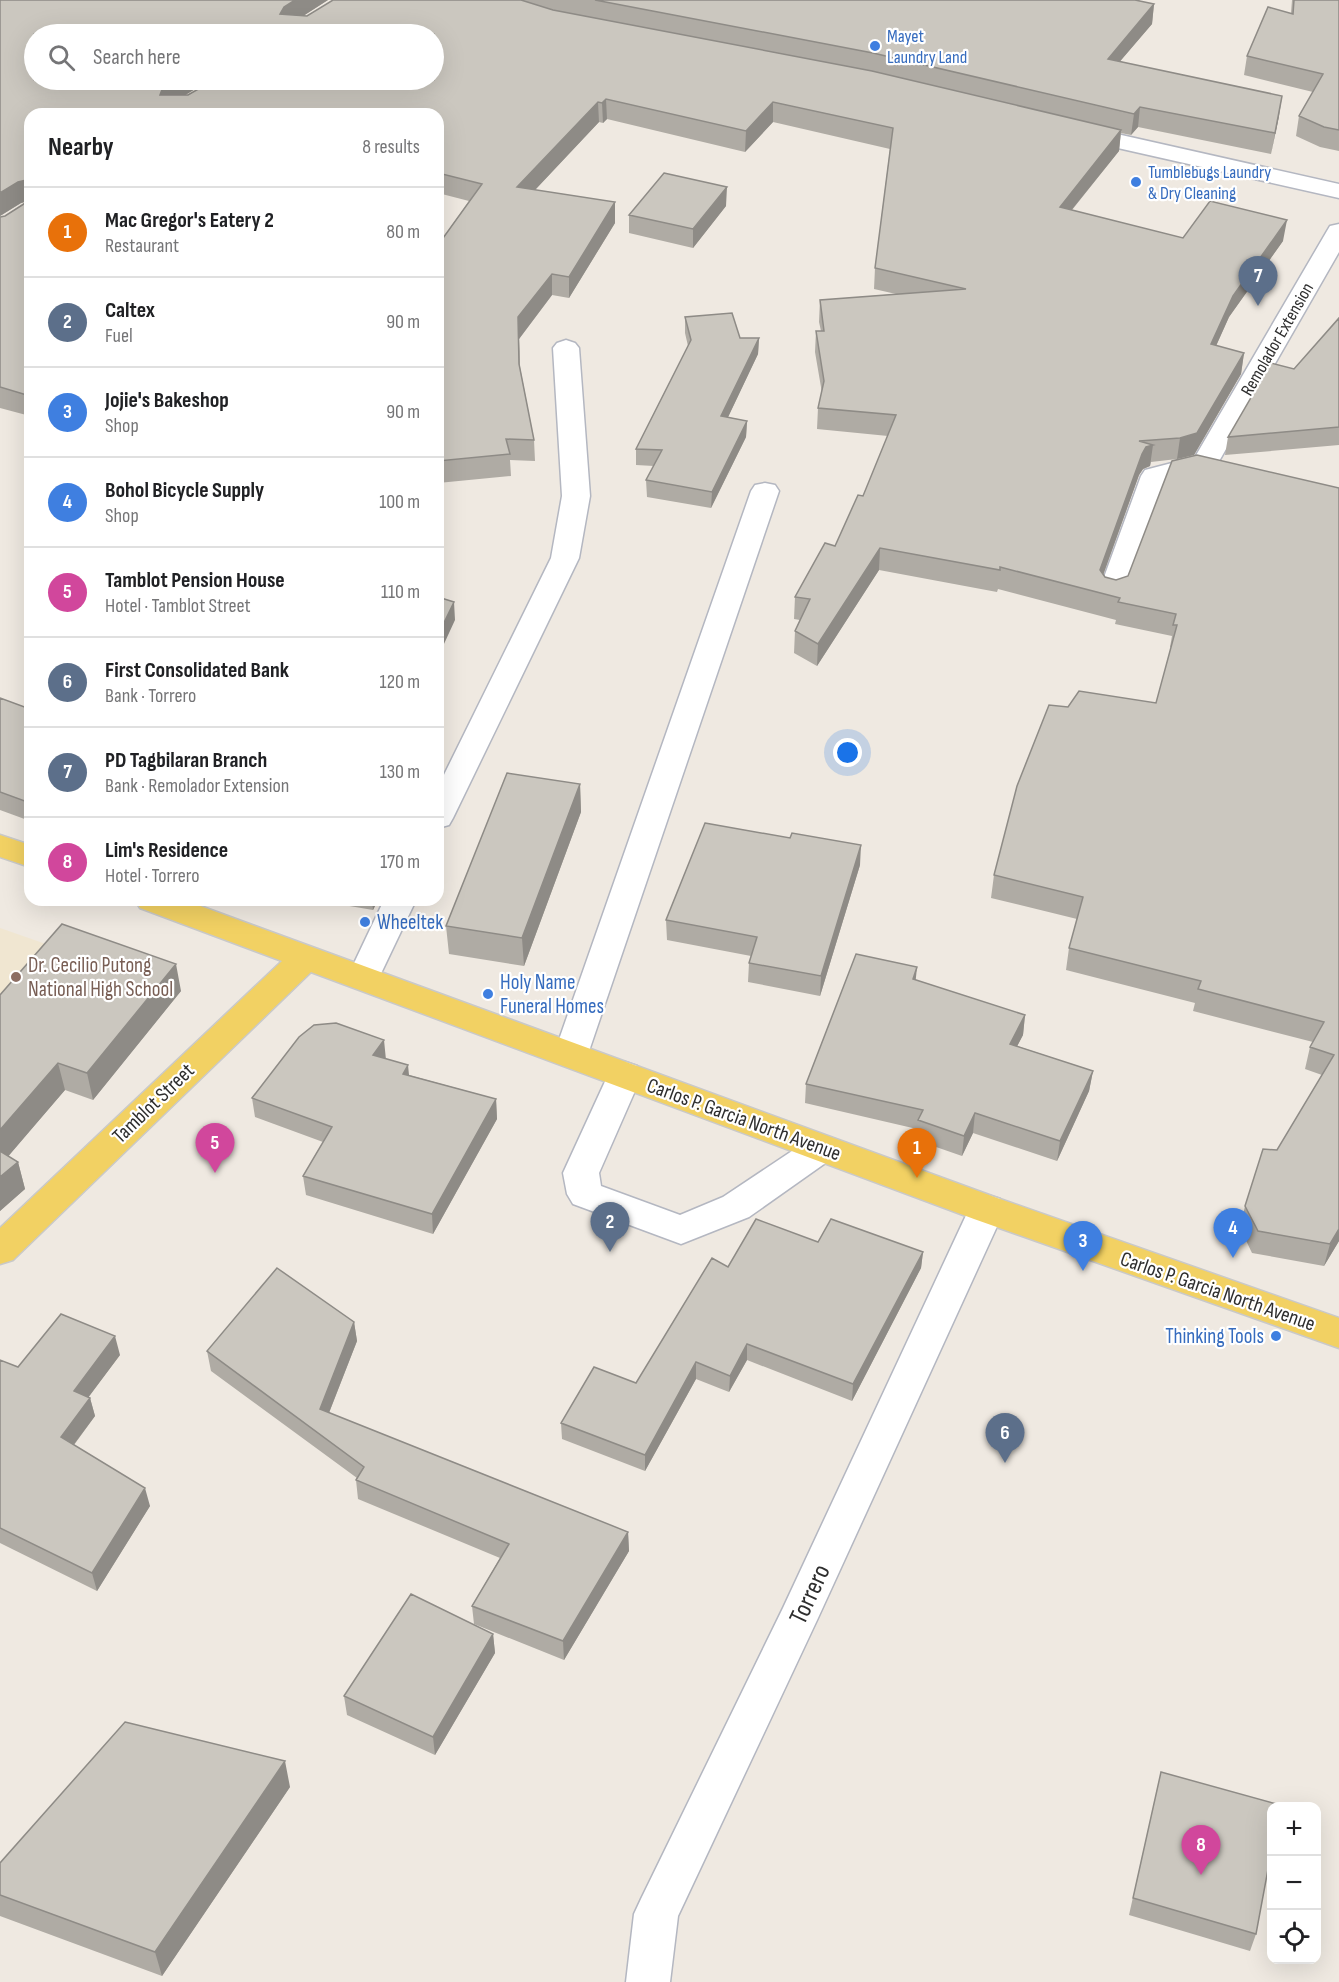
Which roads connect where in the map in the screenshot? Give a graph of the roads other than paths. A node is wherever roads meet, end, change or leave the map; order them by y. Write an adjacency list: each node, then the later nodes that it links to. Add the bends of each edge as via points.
1 (1051, 126): 2 (street)
2 (1339, 191)
3 (1339, 231): 6 (street, Remolador Extension, via 1205,464 1155,476)
4 (566, 348): 7 (street, via 576,495 565,558)
5 (765, 491): 14 (street)
6 (1113, 591)
7 (444, 806)
8 (0, 846): 9 (main road)
9 (24, 854)
10 (167, 906): 12 (main road, Carlos P. Garcia North Avenue)
11 (397, 906): 13 (street)
12 (306, 957): 13 (main road, Carlos P. Garcia North Avenue); 18 (main road, Tamblot Street)
13 (363, 978): 14 (main road, Carlos P. Garcia North Avenue)
14 (571, 1054): 15 (main road, Carlos P. Garcia North Avenue)
15 (625, 1075): 16 (main road, Carlos P. Garcia North Avenue); 16 (street, via 581,1173 585,1194 681,1230 736,1207)
16 (822, 1148): 17 (main road, Carlos P. Garcia North Avenue)
17 (987, 1209): 19 (main road, Carlos P. Garcia North Avenue); 20 (street, Torrero, via 656,1914)
18 (0, 1250)
19 (1339, 1333)
20 (648, 1982)

